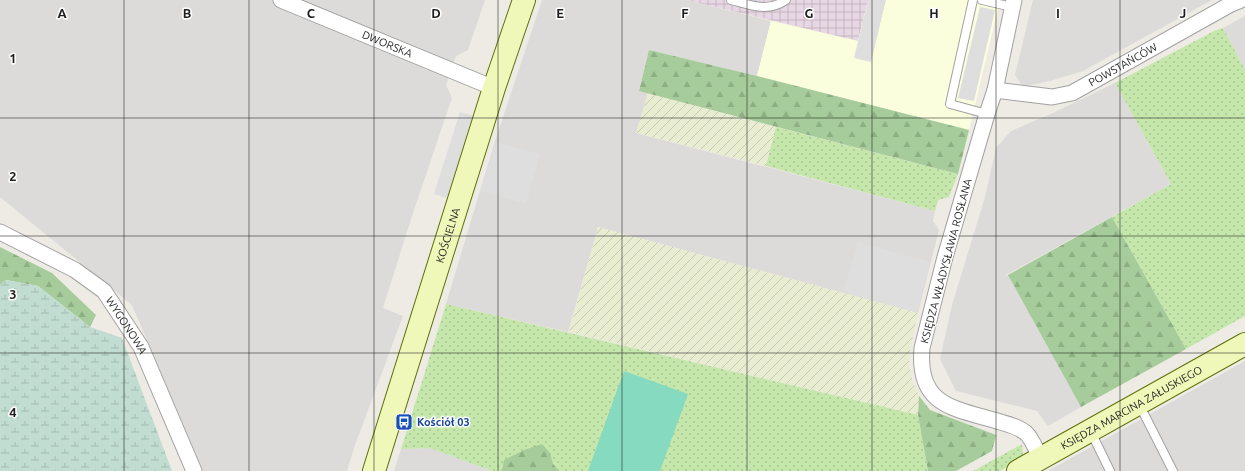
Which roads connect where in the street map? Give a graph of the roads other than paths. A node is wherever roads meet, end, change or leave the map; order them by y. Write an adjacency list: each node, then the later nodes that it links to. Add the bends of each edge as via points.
1 (280, 0): 9 (street, DWORSKA)
2 (524, 0): 9 (street, KOŚCIELNA)
3 (731, 0): 4 (lane, via 766,8)
4 (786, 0)
5 (974, 0): 11 (lane, via 950,104)
6 (982, 0): 8 (lane)
7 (1241, 0): 10 (street, POWSTAŃCÓW, via 1072,93 1052,97)
8 (1013, 3): 10 (street, KSIĘDZA WŁADYSŁAWA ROSŁANA)
9 (494, 88): 18 (street, KOŚCIELNA)
10 (995, 90): 11 (street, KSIĘDZA WŁADYSŁAWA ROSŁANA)
11 (987, 114): 16 (street, KSIĘDZA WŁADYSŁAWA ROSŁANA, via 945,257 921,361 926,385 934,397 955,409 1012,425 1028,434)
12 (0, 232): 17 (street, WYGONOWA, via 75,270 104,290 141,348)
13 (1245, 344): 14 (street, KSIĘDZA MARCINA ZAŁUSKIEGO)
14 (1138, 404): 15 (street, KSIĘDZA MARCINA ZAŁUSKIEGO); 21 (lane)
15 (1090, 430): 16 (street, KSIĘDZA MARCINA ZAŁUSKIEGO); 20 (lane)
16 (1041, 458): 19 (street, KSIĘDZA MARCINA ZAŁUSKIEGO)
17 (194, 471)
18 (374, 471)
19 (1018, 471)
20 (1110, 471)
21 (1173, 471)

